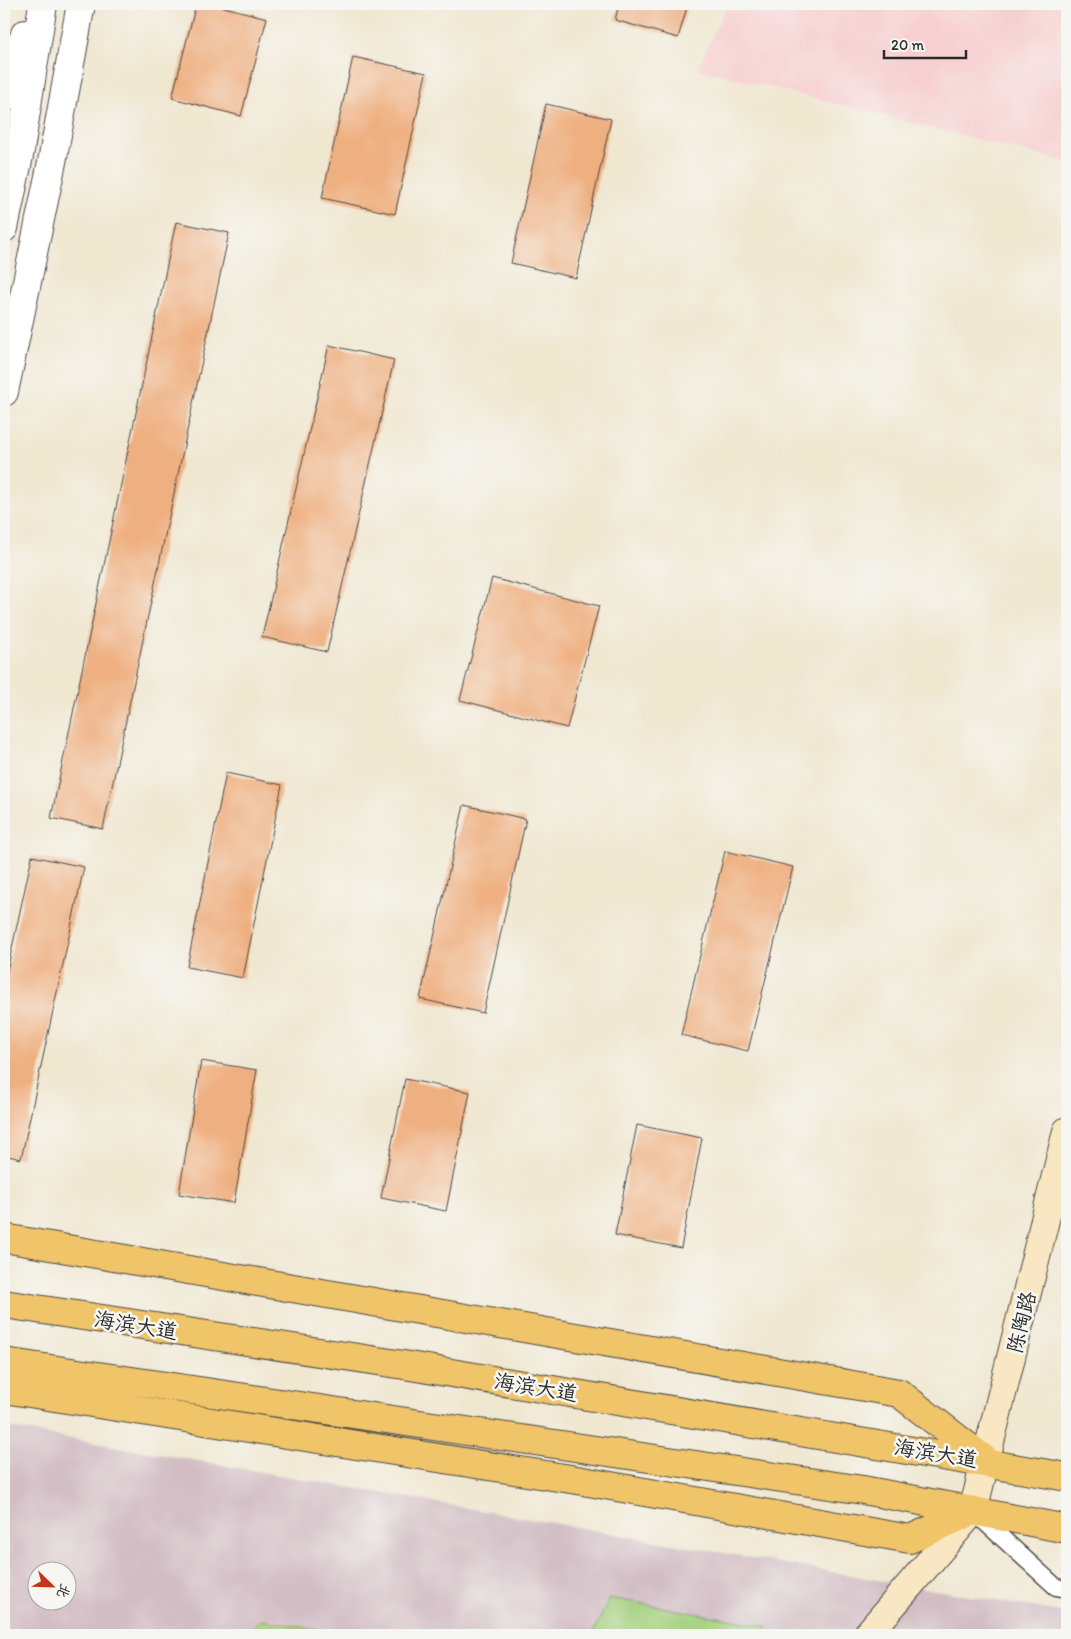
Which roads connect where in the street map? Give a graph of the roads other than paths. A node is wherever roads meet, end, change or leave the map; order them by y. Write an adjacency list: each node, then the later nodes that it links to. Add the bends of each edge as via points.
1 (35, 4): 4 (street)
2 (43, 4): 5 (street)
3 (82, 4): 6 (street)
4 (4, 97)
5 (4, 228)
6 (4, 392)
7 (1067, 1132): 12 (main road, 陈陶路)
8 (4, 1238): 12 (main road, via 899,1393)
9 (4, 1304): 12 (main road, 海滨大道)
10 (4, 1362): 14 (main road, via 863,1490)
11 (4, 1389): 14 (main road, via 577,1480 910,1539)
12 (987, 1462): 13 (main road, 海滨大道); 14 (main road, 陈陶路)
13 (1067, 1477)
14 (973, 1512): 15 (main road); 16 (lane, via 1056,1587); 17 (main road)
15 (1067, 1529)
16 (1067, 1589)
17 (867, 1635)

